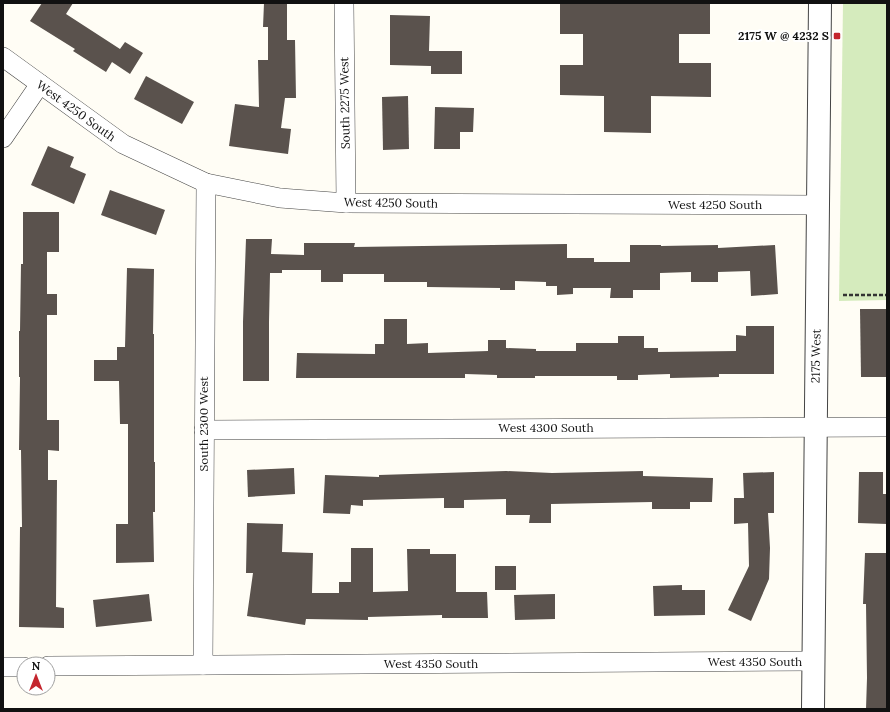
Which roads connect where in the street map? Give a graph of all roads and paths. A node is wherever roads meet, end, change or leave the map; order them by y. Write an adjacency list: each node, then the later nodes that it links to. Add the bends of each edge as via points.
1 (344, 3): 7 (street, South 2275 West)
2 (820, 3): 8 (street, 2175 West)
3 (3, 57): 4 (street, West 4250 South)
4 (40, 84): 5 (street); 6 (street, West 4250 South, via 123,144)
5 (3, 138)
6 (206, 183): 7 (street, West 4250 South, via 280,198); 13 (street, South 2300 West)
7 (346, 203): 8 (street, West 4250 South)
8 (818, 205): 12 (street, 2175 West)
9 (843, 295): 10 (path)
10 (887, 295)
11 (887, 427): 12 (street, West 4300 South)
12 (816, 428): 13 (street, West 4300 South); 14 (street, 2175 West)
13 (204, 430): 15 (street, South 2300 West)
14 (813, 661): 15 (street, West 4350 South); 19 (street, 2175 West)
15 (203, 665): 16 (street, West 4350 South)
16 (56, 666)
17 (3, 667): 18 (street)
18 (16, 667)
19 (813, 709)

